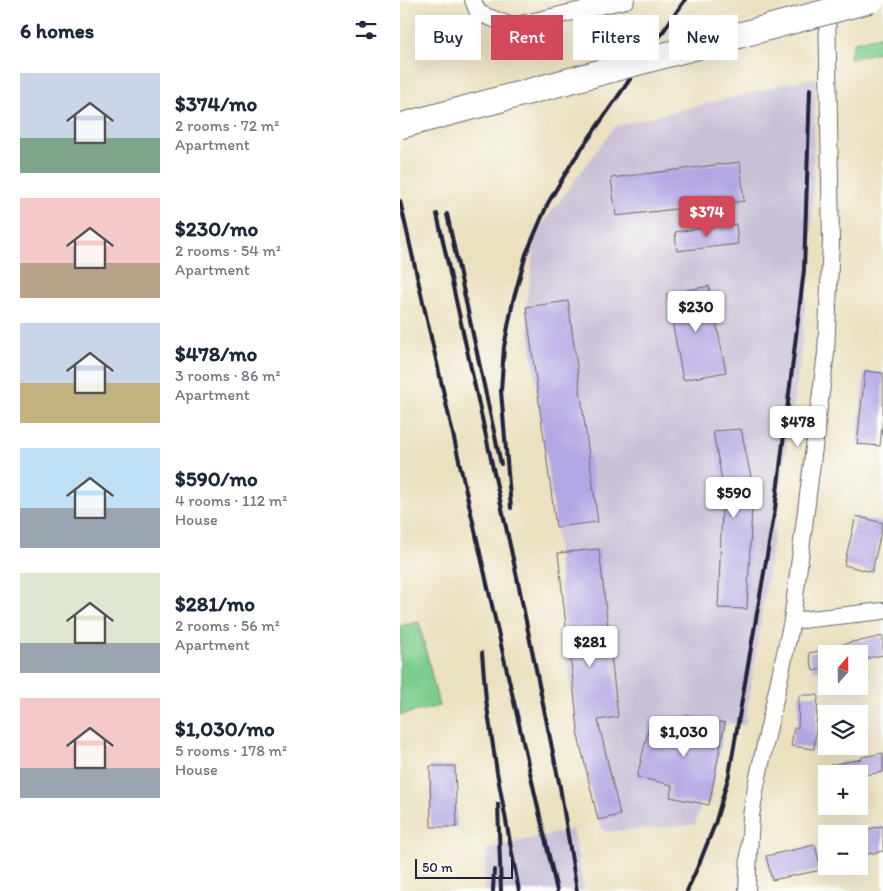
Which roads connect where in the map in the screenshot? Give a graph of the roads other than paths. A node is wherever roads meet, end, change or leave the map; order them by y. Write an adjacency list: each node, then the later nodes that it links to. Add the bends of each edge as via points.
1 (473, 0): 2 (street, via 478,13 512,26)
2 (626, 0)
3 (819, 0): 6 (main road)
4 (827, 0): 9 (street, via 831,241 826,353)
5 (871, 0): 7 (main road, bridge)
6 (400, 112)
7 (400, 126)
8 (883, 611): 9 (street)
9 (792, 621): 10 (street, via 756,786)
10 (747, 891)

